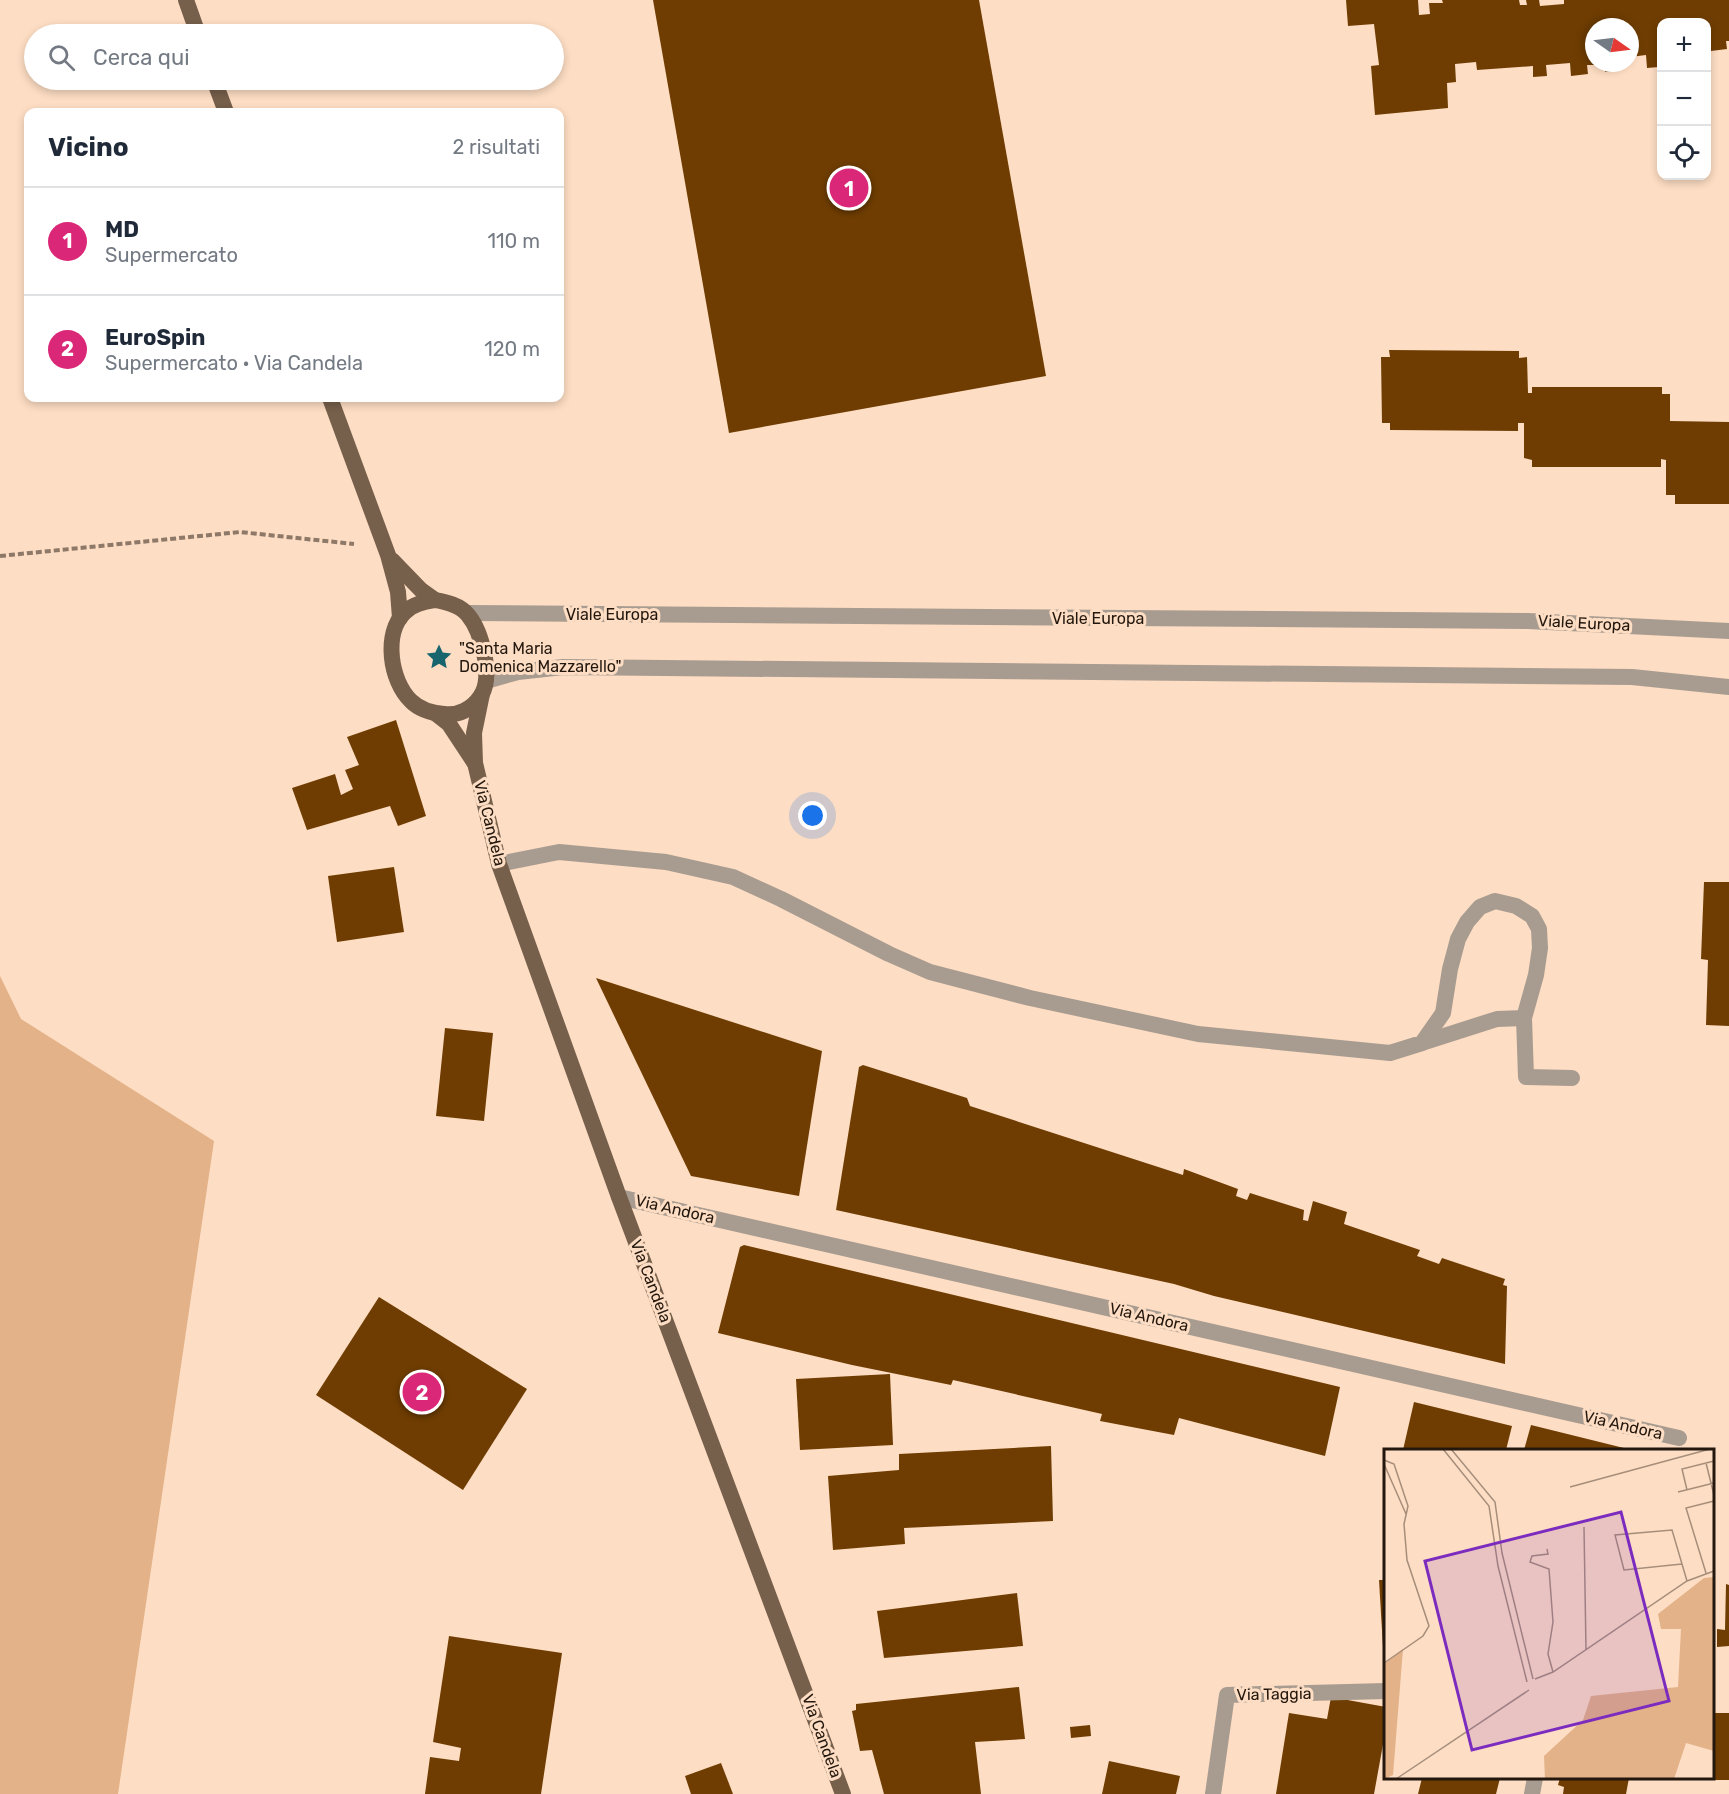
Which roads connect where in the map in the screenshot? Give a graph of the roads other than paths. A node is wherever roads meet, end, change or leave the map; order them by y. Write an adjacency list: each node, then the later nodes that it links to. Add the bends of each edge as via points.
1 (186, 0): 2 (main road)
2 (194, 24)
3 (218, 90): 4 (main road)
4 (224, 108)
5 (331, 402): 6 (main road, Via Candela)
6 (386, 551): 7 (main road, Via Candela, via 404,574); 9 (main road, Via Candela, via 398,592)
7 (435, 600): 8 (main road, Via Candela, via 451,603); 9 (main road, via 412,607)
8 (467, 613): 10 (street, Viale Europa, via 1528,621); 11 (main road, Via Candela, via 485,659)
9 (400, 618): 13 (main road, Via Candela, via 392,651 397,678 411,702)
10 (1729, 631)
11 (484, 687): 12 (street, via 518,672 563,667 1632,677); 13 (main road, via 470,708 450,715); 14 (main road, Via Candela, via 474,733)
12 (1729, 687)
13 (435, 713): 14 (main road, Via Candela, via 449,724)
14 (474, 763): 15 (main road, Via Candela)
15 (499, 864): 17 (street, via 559,852 666,862 733,877 930,972 1198,1034 1390,1053); 19 (main road, Via Candela)
16 (1524, 1018): 17 (street, via 1497,1019); 17 (street, via 1536,975 1539,929 1532,916 1516,906 1495,901 1480,907 1458,939 1443,1012); 18 (street, via 1526,1077)
17 (1422, 1043)
18 (1572, 1078)
19 (619, 1197): 20 (street, Via Andora); 23 (main road, Via Candela)
20 (1679, 1438)
21 (1384, 1691): 24 (street, Via Taggia, via 1227,1695)
22 (1534, 1779): 25 (street)
23 (843, 1794)
24 (1213, 1794)
25 (1532, 1794)

